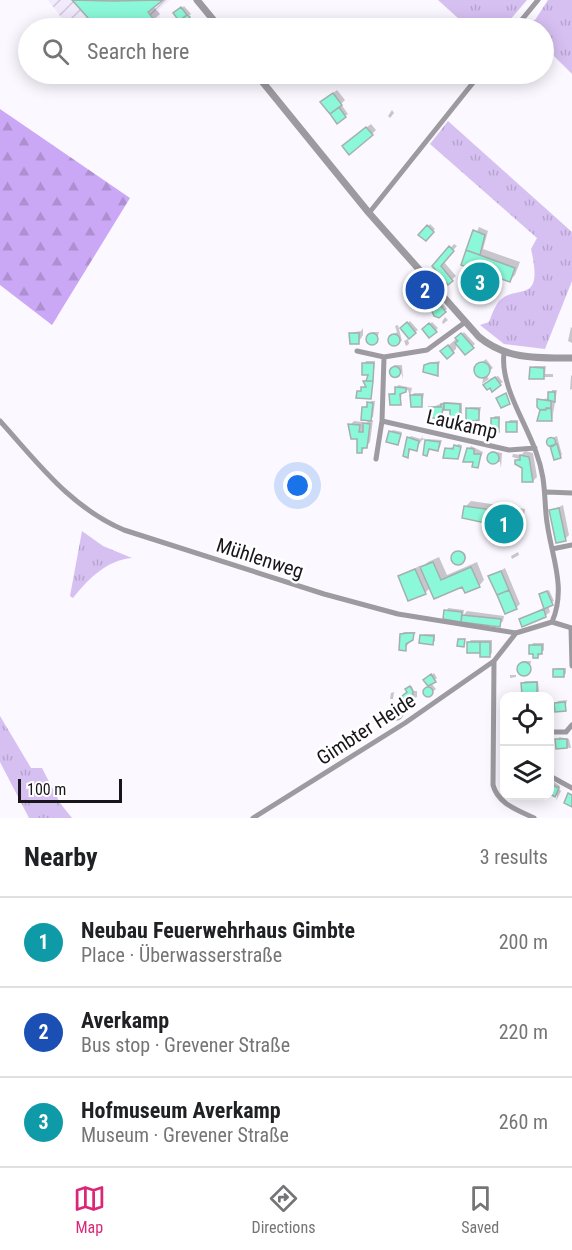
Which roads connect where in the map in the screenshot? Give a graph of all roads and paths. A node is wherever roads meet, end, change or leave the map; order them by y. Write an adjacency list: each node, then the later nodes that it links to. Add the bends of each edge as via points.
1 (197, 0): 3 (street)
2 (538, 0): 4 (street)
3 (212, 18)
4 (523, 18)
5 (264, 84): 7 (street)
6 (472, 84): 7 (street)
7 (369, 213): 8 (street)
8 (464, 323): 10 (street, via 490,347); 11 (street, via 427,350)
9 (357, 351): 11 (street)
10 (504, 353): 12 (street); 15 (street, via 502,369)
11 (384, 357): 14 (street)
12 (572, 358)
13 (0, 421): 23 (street, Mühlenweg, via 70,498 124,530 398,614)
14 (382, 421): 15 (street, Laukamp, via 509,450); 16 (street)
15 (535, 448): 17 (street)
16 (376, 459)
17 (547, 492): 18 (street); 20 (street)
18 (572, 494)
19 (572, 545): 20 (street)
20 (552, 549): 21 (street, via 560,592)
21 (552, 622): 22 (street); 23 (street, Mühlenweg)
22 (572, 628): 25 (street)
23 (516, 633): 24 (street, Gimbter Heide)
24 (494, 661): 30 (street, Gimbter Heide, via 405,723); 31 (street, via 493,785 496,795 505,803)
25 (572, 666)
26 (572, 725): 27 (street, via 566,732)
27 (554, 732)
28 (554, 779): 29 (street)
29 (572, 788)
30 (253, 818)
31 (534, 818)

